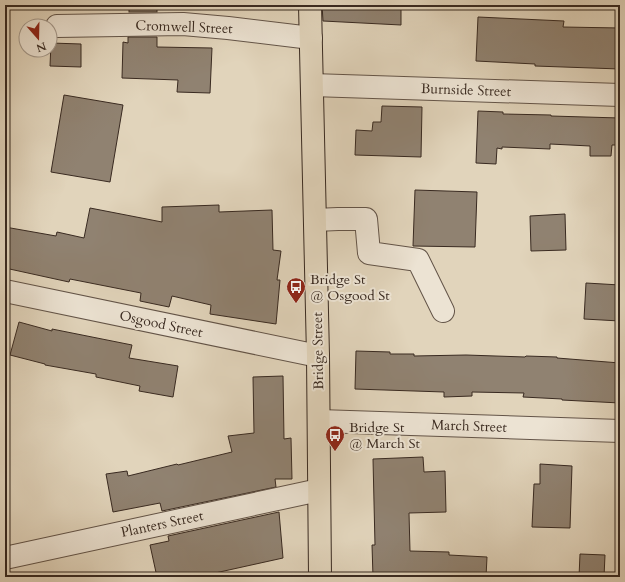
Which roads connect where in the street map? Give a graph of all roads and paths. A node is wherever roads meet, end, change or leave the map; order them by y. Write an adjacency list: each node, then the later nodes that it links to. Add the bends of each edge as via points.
1 (310, 5): 3 (highway, Bridge Street)
2 (58, 26): 3 (street, Cromwell Street, via 184,24)
3 (311, 38): 4 (highway, Bridge Street)
4 (312, 85): 5 (street, Burnside Street); 6 (highway, Bridge Street)
5 (620, 95)
6 (315, 220): 8 (street, via 366,219 368,253 418,260); 9 (highway, Bridge Street)
7 (5, 292): 9 (street, Osgood Street)
8 (442, 311)
9 (318, 356): 10 (highway, Bridge Street)
10 (319, 421): 11 (street, March Street); 12 (highway, Bridge Street)
11 (620, 431)
12 (319, 490): 13 (street, Planters Street); 14 (highway, Bridge Street)
13 (5, 558)
14 (320, 577)

